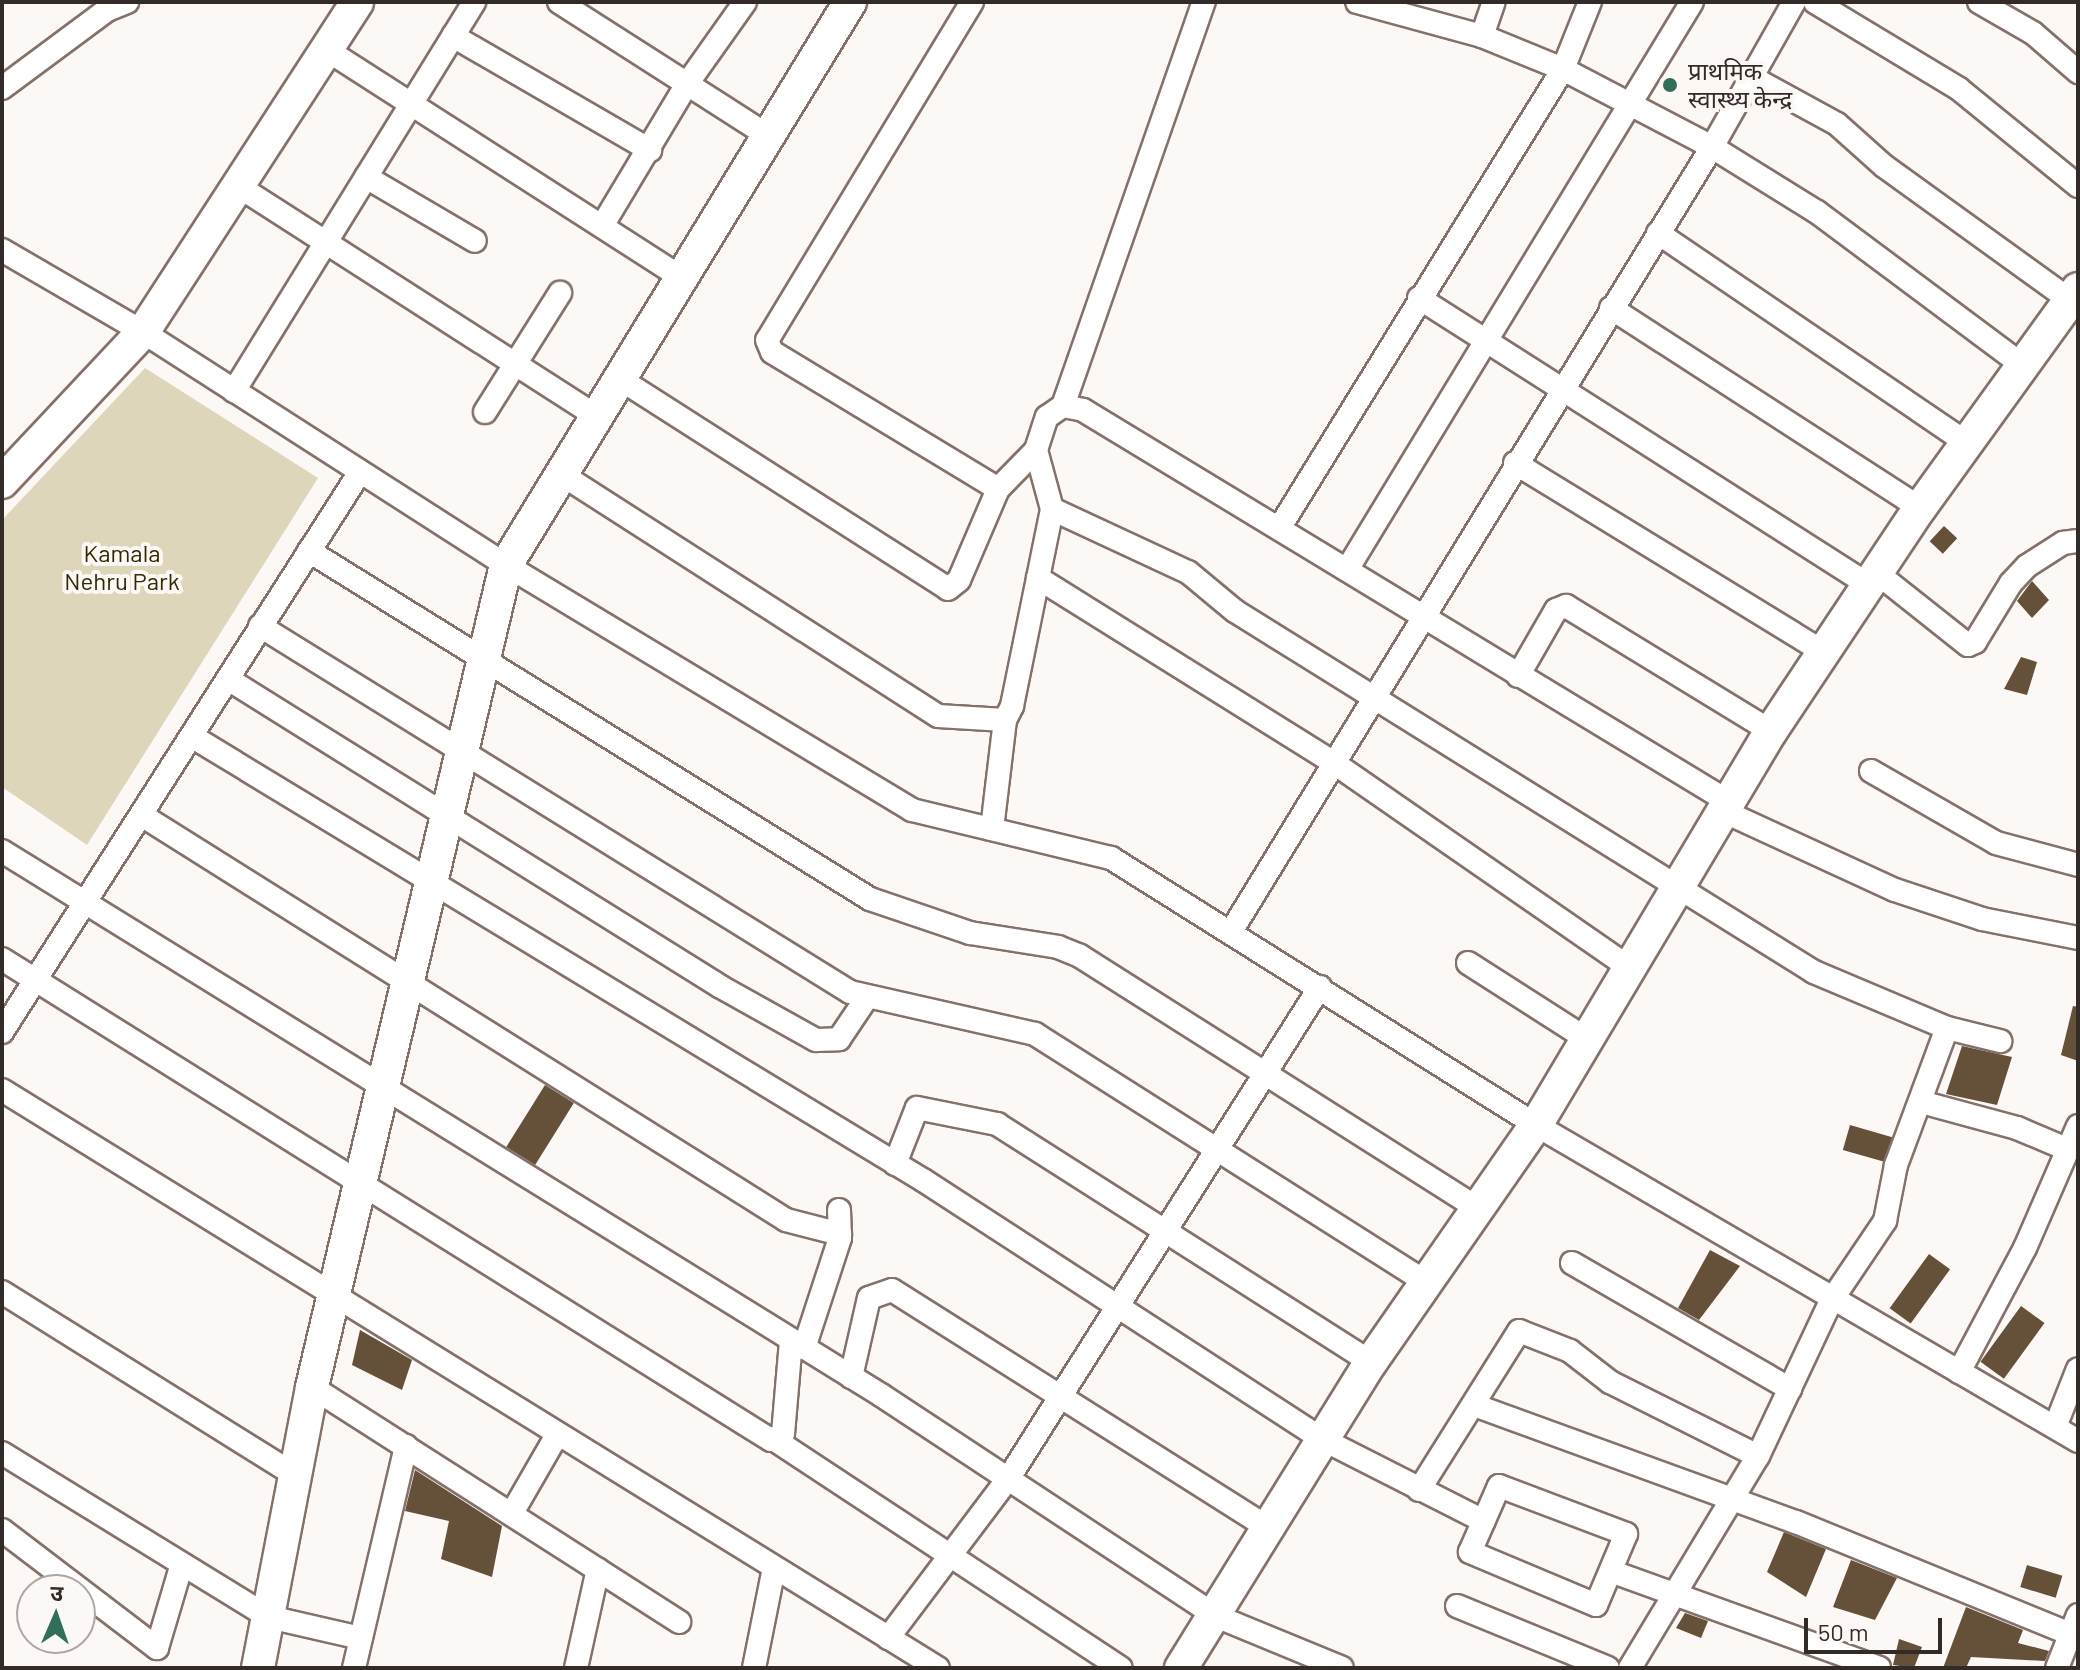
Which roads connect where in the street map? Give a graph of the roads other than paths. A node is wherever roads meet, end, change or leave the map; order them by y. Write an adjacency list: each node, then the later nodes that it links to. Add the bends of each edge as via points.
1 (127, 2): 24 (street, via 107,10)
2 (357, 2): 19 (street)
3 (474, 2): 17 (street)
4 (559, 2): 23 (street)
5 (745, 2): 23 (street)
6 (850, 2): 27 (street)
7 (972, 2): 59 (street, via 767,340 772,352)
8 (1204, 2): 50 (street)
9 (1357, 2): 16 (street)
10 (1494, 2): 18 (street)
11 (1590, 2): 20 (street)
12 (1692, 2): 25 (street)
13 (1794, 2): 22 (street)
14 (1815, 2): 32 (street, via 1959,89)
15 (1979, 2): 21 (street, via 2033,33)
16 (1389, 7): 18 (street)
17 (453, 36): 26 (street); 29 (street)
18 (1482, 36): 20 (street)
19 (327, 50): 26 (street); 31 (street)
20 (1563, 69): 25 (street); 41 (street)
21 (2078, 72)
22 (1749, 76): 28 (street); 40 (street, via 1837,124 1884,166)
23 (687, 84): 27 (street); 29 (street)
24 (2, 88)
25 (1629, 102): 28 (street); 44 (street)
26 (411, 104): 30 (street); 33 (street)
27 (770, 137): 38 (street)
28 (1712, 147): 34 (street); 45 (street, via 1817,212)
29 (650, 150): 33 (street)
30 (366, 177): 35 (street); 36 (street)
31 (238, 186): 36 (street); 43 (street)
32 (2078, 186)
33 (602, 226): 38 (street)
34 (1658, 233): 42 (street); 53 (street)
35 (475, 241)
36 (325, 242): 46 (street); 49 (street)
37 (2, 250): 43 (street)
38 (682, 278): 47 (street)
39 (560, 293): 46 (street)
40 (2074, 295): 45 (street)
41 (1419, 298): 44 (street); 63 (street)
42 (1611, 308): 48 (street); 60 (street)
43 (143, 332): 49 (street); 58 (street)
44 (1487, 340): 48 (street); 67 (street)
45 (2021, 364): 53 (street)
46 (514, 365): 51 (street); 52 (street)
47 (620, 379): 52 (street); 59 (street, via 948,589 959,580)
48 (1562, 388): 55 (street); 69 (street)
49 (234, 391): 56 (street)
50 (1063, 406): 54 (street, via 1047,417); 63 (street, via 1083,410)
51 (485, 412)
52 (598, 417): 57 (street)
53 (1966, 442): 60 (street)
54 (1036, 450): 59 (street); 61 (street)
55 (1515, 463): 70 (street); 72 (street)
56 (360, 472): 65 (street); 66 (street)
57 (561, 474): 66 (street); 77 (street, via 938,716)
58 (2, 482)
59 (998, 489)
60 (1920, 508): 69 (street)
61 (1052, 509): 68 (street); 76 (street, via 1188,572 1235,611)
62 (2078, 523): 64 (street)
63 (1280, 527): 67 (street)
64 (2070, 542): 69 (street, via 2041,554 2011,583 1975,642 1968,645)
65 (309, 551): 71 (street); 73 (street)
66 (506, 565): 73 (street); 86 (street, via 912,810)
67 (1348, 568): 70 (street)
68 (1038, 578): 77 (street); 81 (street)
69 (1873, 579): 72 (street)
70 (1424, 620): 74 (street); 76 (street)
71 (260, 626): 75 (street); 80 (street)
72 (1824, 652): 78 (street)
73 (484, 659): 80 (street); 105 (street, via 870,899 970,933 1058,947 1080,956)
74 (1518, 676): 78 (street, via 1556,610 1566,606); 83 (street)
75 (228, 679): 79 (street); 85 (street)
76 (1375, 696): 81 (street); 90 (street)
77 (1005, 720): 86 (street)
78 (1771, 731): 83 (street)
79 (193, 737): 84 (street); 89 (street)
80 (461, 754): 85 (street); 100 (street)
81 (1334, 763): 92 (street); 96 (street)
82 (1871, 771): 88 (street, via 1996,843)
83 (1726, 807): 90 (street); 93 (street, via 1895,890 1982,919)
84 (143, 816): 91 (street); 98 (street)
85 (447, 817): 89 (street); 100 (street, via 816,1040 839,1039)
86 (992, 829): 92 (street, via 1111,858)
87 (2, 851): 91 (street)
88 (2078, 865)
89 (432, 883): 98 (street); 113 (street)
90 (1678, 887): 96 (street); 101 (street, via 1814,972)
91 (87, 903): 97 (street); 106 (street)
92 (1232, 930): 99 (street)
93 (2078, 938)
94 (2, 959): 97 (street)
95 (1468, 963): 103 (street)
96 (1630, 968): 103 (street)
97 (36, 980): 102 (street); 114 (street)
98 (408, 982): 106 (street); 118 (street, via 786,1220)
99 (1320, 987): 105 (street); 109 (street)
100 (866, 999): 111 (street, via 1035,1034)
101 (1947, 1028): 104 (street); 108 (street)
102 (2, 1032)
103 (1587, 1039): 109 (street)
104 (2000, 1041)
105 (1268, 1077): 111 (street); 115 (street)
106 (382, 1087): 114 (street); 125 (street)
107 (2, 1090): 122 (street)
108 (1921, 1102): 112 (street, via 2017,1128); 123 (street, via 1896,1165 1885,1221)
109 (1536, 1125): 115 (street); 123 (street)
110 (2078, 1126): 112 (street)
111 (1215, 1148): 117 (street); 120 (street)
112 (2069, 1150): 128 (street, via 2025,1248)
113 (895, 1164): 117 (street, via 917,1108 978,1117 1023,1137); 124 (street)
114 (359, 1182): 122 (street); 136 (street)
115 (1475, 1207): 120 (street)
116 (839, 1210): 118 (street)
117 (1165, 1229): 124 (street); 126 (street)
118 (840, 1234): 125 (street)
119 (1572, 1263): 131 (street)
120 (1426, 1282): 126 (street)
121 (2, 1292): 142 (street)
122 (334, 1298): 130 (street); 135 (street)
123 (1831, 1301): 128 (street); 131 (street)
124 (1115, 1305): 132 (street); 137 (street)
125 (798, 1344): 129 (street); 136 (street, via 783,1434)
126 (1371, 1362): 137 (street)
127 (2078, 1369): 134 (street)
128 (1959, 1372): 134 (street)
129 (851, 1377): 132 (street, via 869,1298 892,1290); 143 (street)
130 (312, 1387): 139 (street); 142 (street)
131 (1790, 1389): 141 (street)
132 (1061, 1395): 143 (street); 148 (street)
133 (1474, 1405): 141 (street, via 1512,1335 1524,1331 1570,1351 1610,1382); 144 (street); 145 (street)
134 (2055, 1427): 138 (street)
135 (557, 1435): 146 (street); 152 (street)
136 (775, 1440): 150 (street)
137 (1324, 1440): 144 (street); 148 (street)
138 (2078, 1441)
139 (406, 1446): 146 (street); 161 (street)
140 (2, 1453): 151 (street)
141 (1758, 1456): 145 (street)
142 (298, 1477): 158 (street)
143 (1007, 1479): 150 (street); 157 (street)
144 (1419, 1490): 147 (street)
145 (1729, 1501): 155 (street); 160 (street)
146 (512, 1513): 153 (street)
147 (1484, 1521): 154 (street, via 1470,1552 1596,1605); 154 (street, via 1499,1486 1626,1534)
148 (1270, 1529): 157 (street)
149 (2, 1530): 151 (street, via 157,1648)
150 (948, 1556): 162 (street); 168 (street)
151 (181, 1567): 158 (street)
152 (774, 1568): 162 (street); 166 (street)
153 (598, 1569): 159 (street); 165 (street)
154 (1613, 1572): 155 (street)
155 (1676, 1596): 172 (street); 173 (street, via 1731,1611)
156 (1457, 1606): 171 (street)
157 (1216, 1616): 169 (street); 170 (street)
158 (269, 1617): 161 (street); 163 (street)
159 (679, 1622)
160 (2074, 1625): 174 (street)
161 (361, 1638): 164 (street)
162 (888, 1638): 167 (street)
163 (258, 1668)
164 (354, 1668)
165 (576, 1668)
166 (754, 1668)
167 (938, 1668)
168 (1121, 1668)
169 (1181, 1668)
170 (1342, 1668)
171 (1608, 1668)
172 (1630, 1668)
173 (1879, 1668)
174 (2057, 1668)

